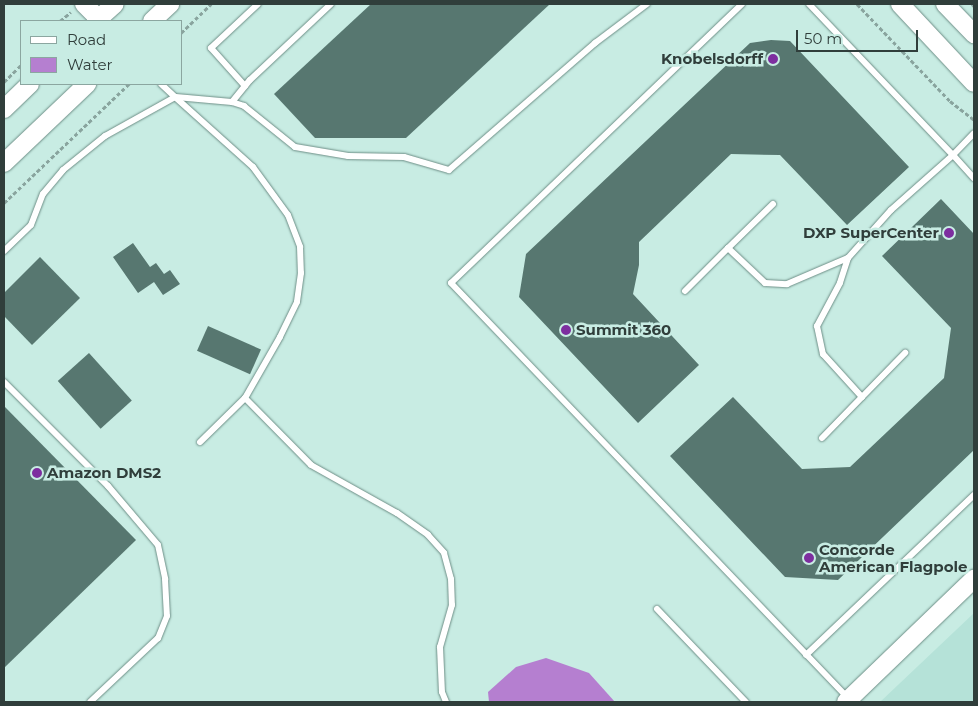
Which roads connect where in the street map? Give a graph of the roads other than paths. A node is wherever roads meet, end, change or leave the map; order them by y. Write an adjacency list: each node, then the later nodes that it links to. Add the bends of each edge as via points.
1 (84, 4): 11 (street)
2 (115, 4): 11 (street)
3 (170, 4): 12 (street)
4 (258, 4): 18 (lane, via 210,48)
5 (331, 4): 18 (lane)
6 (647, 4): 20 (lane, via 595,44 448,170 404,157 348,156 295,147 244,106)
7 (742, 4): 40 (lane, via 451,284)
8 (809, 4): 23 (lane)
9 (900, 4): 14 (street)
10 (945, 4): 13 (street)
11 (98, 20)
12 (153, 20)
13 (974, 34)
14 (974, 83)
15 (29, 85): 21 (street)
16 (85, 85): 24 (street)
17 (162, 85): 19 (lane)
18 (246, 86): 20 (lane)
19 (175, 97): 20 (lane); 28 (lane, via 105,136 63,170 43,194 31,225); 34 (lane, via 253,167 288,216 300,247 297,302)
20 (232, 102)
21 (4, 109)
22 (974, 133): 23 (lane)
23 (952, 155): 25 (lane); 29 (lane, via 890,210)
24 (4, 163)
25 (974, 178)
26 (773, 204): 27 (lane)
27 (728, 248): 29 (lane, via 765,283 787,284); 30 (lane)
28 (4, 251)
29 (848, 258): 33 (lane, via 840,283 817,326 823,354)
30 (684, 291)
31 (905, 353): 33 (lane)
32 (4, 382): 42 (lane, via 108,486 158,545 165,579 167,616 158,638)
33 (862, 397): 35 (lane)
34 (245, 398): 36 (lane); 43 (lane, via 311,465 397,513 428,535 444,553 451,579 452,606 440,648 442,692)
35 (822, 438)
36 (200, 442)
37 (974, 495): 40 (lane)
38 (974, 580): 41 (street)
39 (657, 610): 44 (lane)
40 (806, 655): 41 (lane)
41 (847, 701)
42 (90, 702)
43 (446, 702)
44 (746, 702)

